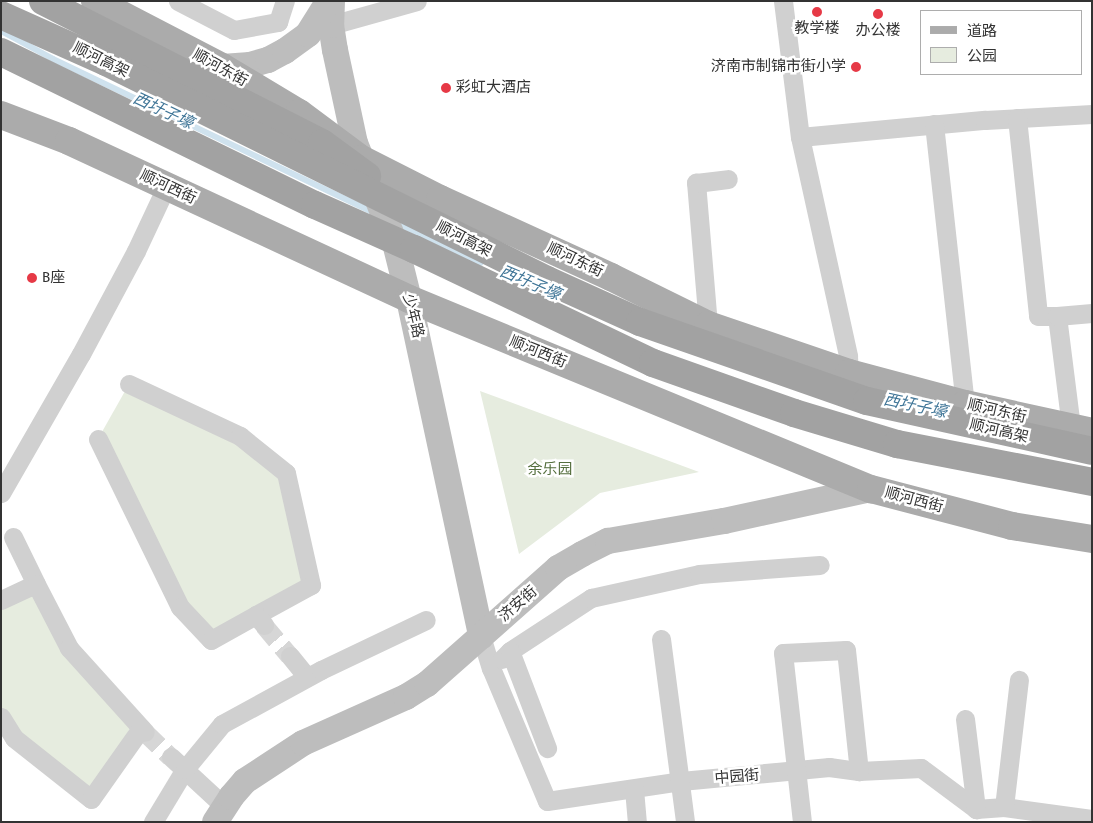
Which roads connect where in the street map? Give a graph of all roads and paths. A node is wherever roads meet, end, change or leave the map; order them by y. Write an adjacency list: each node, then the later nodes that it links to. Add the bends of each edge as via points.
1 (43, 1): 20 (highway, bridge, via 322,143)
2 (95, 1): 10 (main road, 顺河东街)
3 (178, 1): 4 (street, via 234,30 278,22)
4 (285, 1)
5 (417, 1): 7 (street)
6 (783, 1): 16 (street)
7 (331, 9): 10 (main road, via 308,34 285,52 250,65); 17 (main road, 少年路, via 355,143)
8 (1, 15): 20 (highway, 顺河高架, bridge, via 106,62)
9 (1, 52): 21 (highway, 顺河高架, bridge)
10 (222, 67): 17 (main road, 顺河东街, via 299,113)
11 (1, 69): 21 (highway, bridge, via 274,199)
12 (1092, 114): 14 (street)
13 (1, 115): 19 (main road, 顺河西街, via 69,141)
14 (1017, 118): 15 (street); 24 (street, via 1038,316)
15 (934, 124): 16 (street); 28 (street)
16 (800, 137): 26 (street)
17 (361, 159): 21 (main road, 少年路, bridge, via 371,186); 25 (main road, 顺河东街)
18 (728, 179): 25 (street, via 696,183)
19 (166, 187): 22 (main road, 顺河西街); 34 (street, via 82,354)
20 (424, 219): 31 (highway, 顺河高架, bridge, via 640,322 867,401)
21 (404, 246): 22 (main road, 少年路); 32 (highway, 顺河高架, bridge, via 653,363 794,413 896,444)
22 (409, 299): 33 (main road, 顺河西街); 41 (main road, 少年路)
23 (1092, 313): 24 (street)
24 (1057, 316): 29 (street)
25 (708, 325): 26 (main road, 顺河东街)
26 (849, 373): 28 (main road, 顺河东街)
27 (129, 384): 30 (street, via 240,436 286,473 311,585 260,620 212,640 180,607)
28 (965, 404): 29 (main road, 顺河东街)
29 (1081, 430)
30 (98, 439)
31 (1092, 451)
32 (1092, 482)
33 (871, 489): 36 (main road, 顺河西街, via 1012,526); 41 (main road, 济安街, via 733,519 608,541 558,568)
34 (1, 493)
35 (13, 537): 38 (street)
36 (1092, 539)
37 (820, 565): 43 (street, via 700,574 592,598)
38 (36, 584): 39 (street); 48 (street, via 69,648 143,730 91,799 14,738)
39 (1, 600)
40 (426, 620): 46 (street)
41 (482, 636): 45 (street, 中园街); 57 (main road, 济安街, via 406,698 284,753 246,781)
42 (661, 639): 54 (street)
43 (510, 651): 45 (street); 50 (street)
44 (290, 656): 46 (street)
45 (491, 668): 55 (street, 中园街, via 547,801)
46 (307, 677): 51 (street, via 222,724)
47 (1019, 680): 56 (street)
48 (1, 717)
49 (964, 719): 56 (street)
50 (547, 748)
51 (178, 763): 57 (street); 59 (street)
52 (795, 772): 53 (street, 中园街, via 829,767); 53 (street, via 783,653 846,650); 54 (street, 中园街); 62 (street)
53 (859, 772): 56 (street, 中园街, via 921,768)
54 (681, 781): 55 (street, 中园街); 61 (street)
55 (634, 788): 60 (street)
56 (990, 812): 58 (street, 中园街)
57 (220, 815)
58 (1092, 818)
59 (153, 822)
60 (637, 822)
61 (685, 822)
62 (802, 822)

